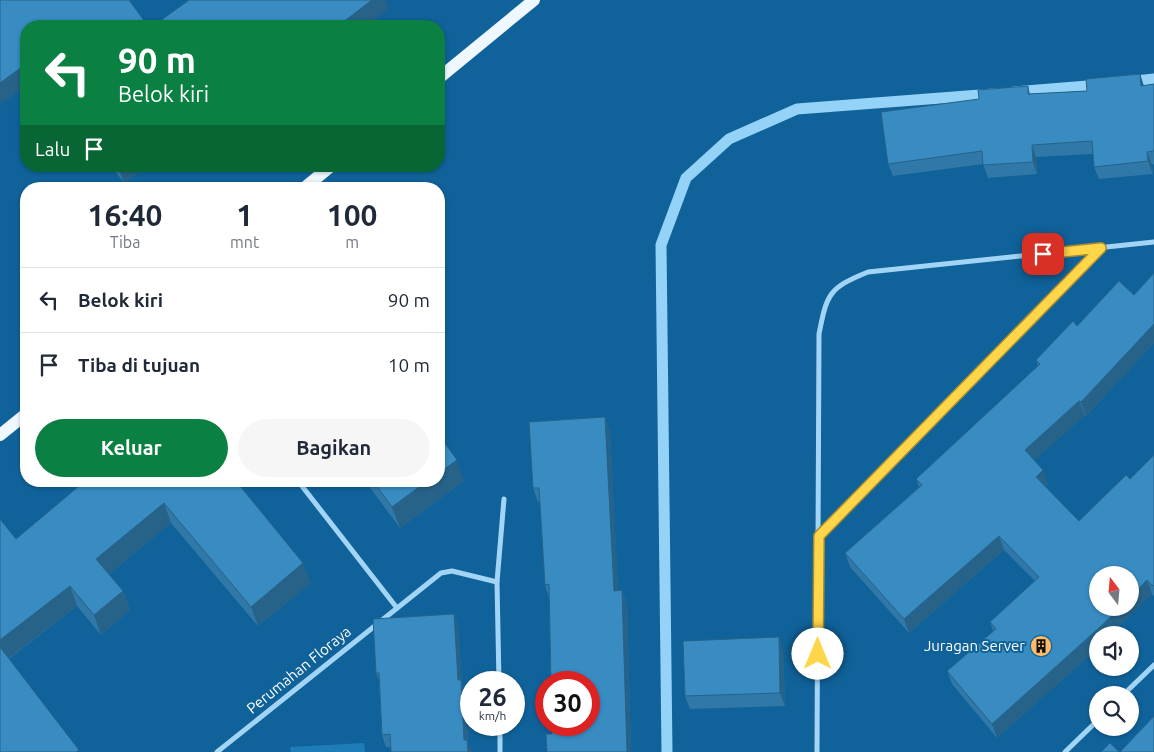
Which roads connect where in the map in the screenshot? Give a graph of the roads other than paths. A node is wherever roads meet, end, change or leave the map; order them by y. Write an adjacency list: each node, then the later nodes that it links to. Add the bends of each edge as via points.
1 (534, 0): 2 (main road)
2 (445, 73)
3 (324, 172): 4 (main road)
4 (312, 182)
5 (1154, 242): 6 (street)
6 (1101, 248): 11 (street); 11 (street, via 868,272 844,282 830,294 819,334)
7 (20, 419): 8 (main road)
8 (0, 435)
9 (303, 487): 13 (street)
10 (504, 498): 12 (street)
11 (819, 536): 21 (street)
12 (497, 582): 13 (street, Perumahan Floraya, via 452,571 441,573); 15 (street)
13 (397, 608): 19 (street, Perumahan Floraya)
14 (1154, 665): 16 (street)
15 (499, 671)
16 (1132, 686)
17 (1089, 729): 22 (street)
18 (500, 736): 20 (street)
19 (217, 752)
20 (500, 752)
21 (817, 752)
22 (1065, 752)

